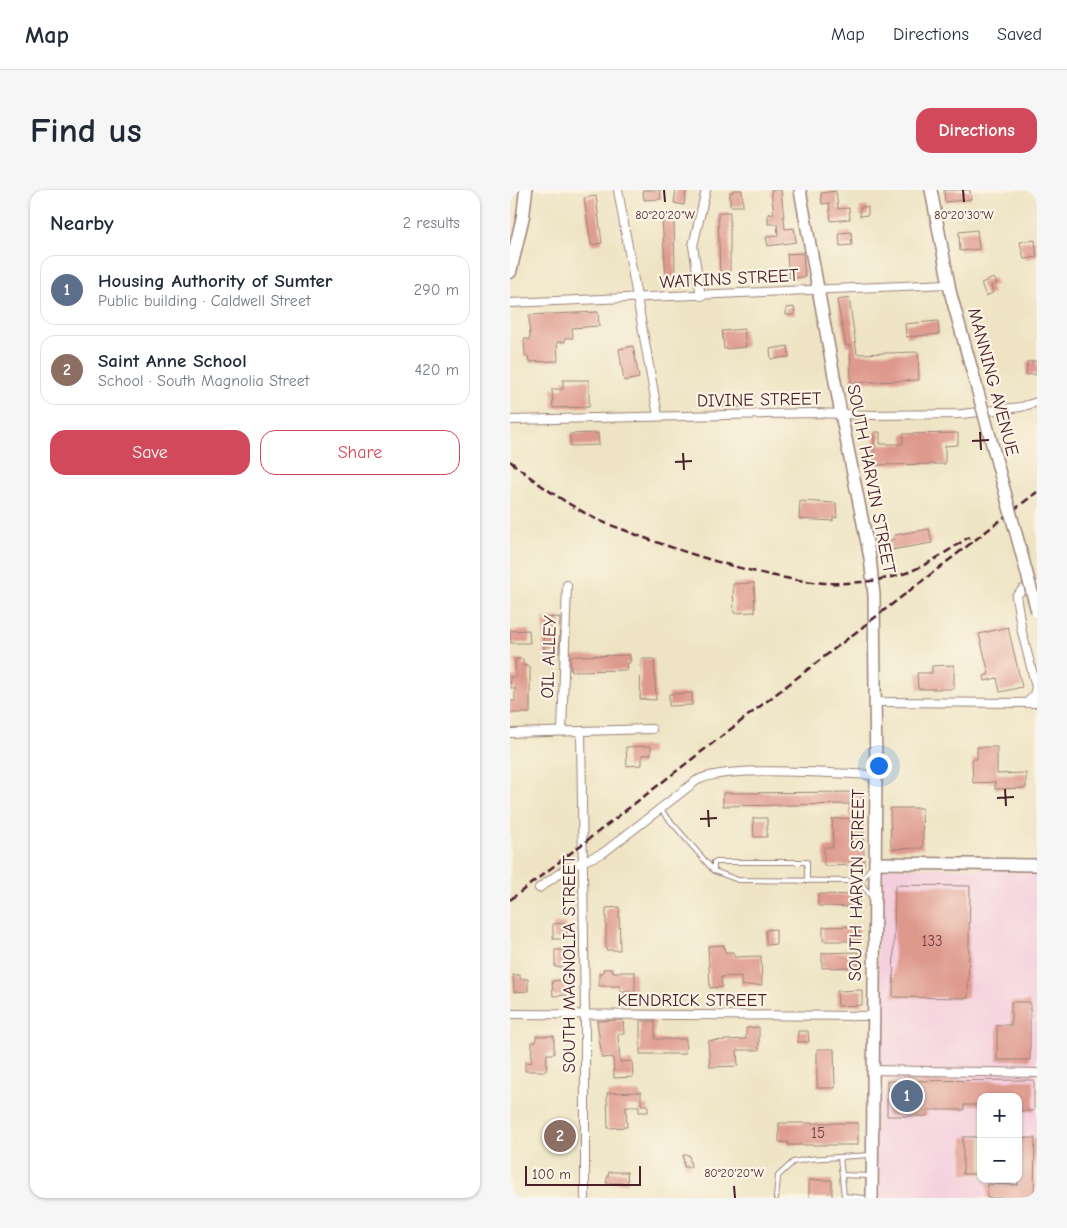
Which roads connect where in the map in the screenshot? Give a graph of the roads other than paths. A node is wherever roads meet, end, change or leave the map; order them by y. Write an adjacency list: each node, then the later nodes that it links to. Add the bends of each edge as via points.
1 (526, 190): 6 (main road)
2 (618, 190): 10 (street)
3 (706, 190): 9 (street, via 693,246)
4 (800, 190): 8 (street, SOUTH HARVIN STREET)
5 (931, 190): 7 (street, MANNING AVENUE)
6 (510, 272)
7 (949, 284): 8 (street, WATKINS STREET); 18 (street, MANNING AVENUE, bridge)
8 (818, 290): 9 (street, WATKINS STREET); 13 (street, SOUTH HARVIN STREET)
9 (701, 296): 10 (street, WATKINS STREET)
10 (638, 298): 11 (street, WATKINS STREET); 14 (street)
11 (510, 303)
12 (1037, 402): 13 (street, DIVINE STREET, via 1021,408 962,414)
13 (841, 414): 14 (street, DIVINE STREET); 19 (street, SOUTH HARVIN STREET, via 870,558 875,609)
14 (658, 416): 15 (street, DIVINE STREET)
15 (510, 420)
16 (567, 585): 23 (street, OIL ALLEY)
17 (1037, 586): 20 (street, via 1022,589 1016,596 1036,687)
18 (1037, 611)
19 (876, 702): 20 (street); 26 (street, SOUTH HARVIN STREET)
20 (1027, 703): 21 (street)
21 (1037, 703)
22 (652, 729): 24 (street)
23 (562, 731): 24 (street); 25 (street)
24 (581, 731): 28 (street, SOUTH MAGNOLIA STREET)
25 (510, 733)
26 (876, 775): 27 (street, via 708,774); 29 (street, SOUTH HARVIN STREET)
27 (660, 809): 28 (street, via 603,853); 31 (lane)
28 (583, 862): 34 (street, via 567,868); 37 (street, SOUTH MAGNOLIA STREET)
29 (875, 863): 30 (street); 33 (lane, via 864,877); 35 (street, SOUTH HARVIN STREET)
30 (1037, 865)
31 (714, 871): 32 (lane, via 738,880); 32 (lane, via 714,862 807,862)
32 (807, 880): 33 (lane)
33 (853, 881): 35 (lane, via 866,889)
34 (539, 888)
35 (875, 901): 38 (street, SOUTH HARVIN STREET)
36 (510, 1014): 37 (street, KENDRICK STREET)
37 (585, 1014): 38 (street, KENDRICK STREET); 45 (street, SOUTH MAGNOLIA STREET)
38 (873, 1016): 39 (street, SOUTH HARVIN STREET)
39 (873, 1070): 40 (street); 41 (street, SOUTH HARVIN STREET)
40 (1037, 1073)
41 (873, 1155): 42 (lane); 44 (street, SOUTH HARVIN STREET)
42 (840, 1157): 43 (lane); 46 (lane, via 793,1162 778,1176)
43 (842, 1175): 44 (lane); 47 (lane, via 844,1196)
44 (872, 1176): 48 (street, SOUTH HARVIN STREET)
45 (585, 1198)
46 (776, 1198)
47 (864, 1198)
48 (872, 1198)

